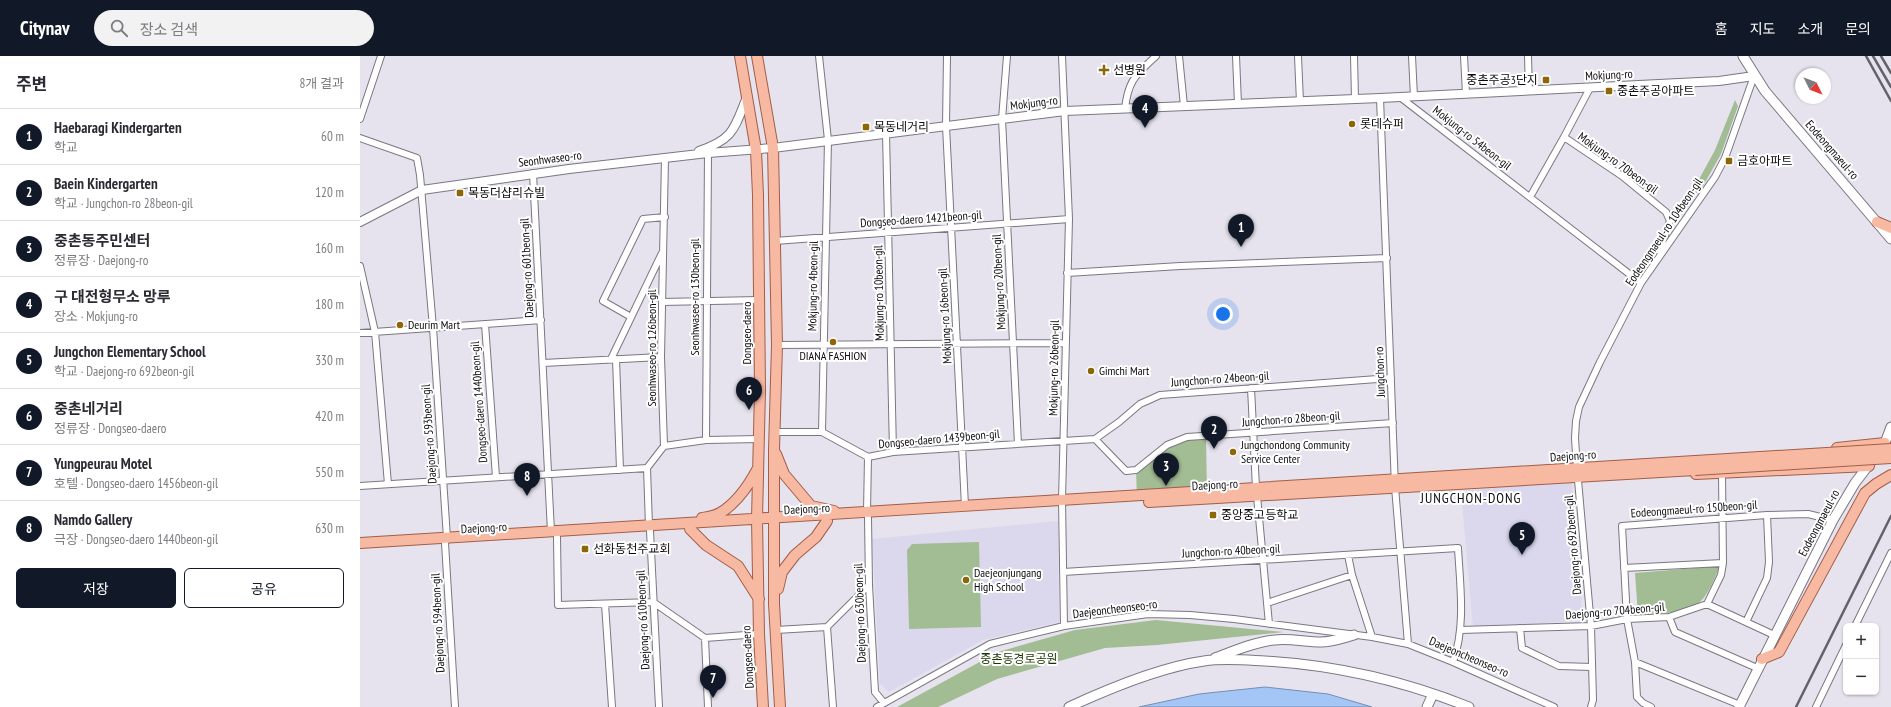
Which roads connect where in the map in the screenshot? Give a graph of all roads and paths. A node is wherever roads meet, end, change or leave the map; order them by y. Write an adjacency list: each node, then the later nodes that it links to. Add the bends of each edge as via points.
1 (381, 56): 31 (street)
2 (740, 56): 21 (main road, Dongseo-daero)
3 (757, 56): 38 (main road)
4 (819, 56): 37 (street, Mokjung-ro 4beon-gil)
5 (947, 56): 33 (street, Mokjung-ro 16beon-gil)
6 (1008, 56): 32 (street, Mokjung-ro 20beon-gil)
7 (1062, 56): 30 (street, Mokjung-ro 26beon-gil)
8 (1156, 56): 29 (street, via 1132,80)
9 (1179, 56): 28 (street)
10 (1236, 56): 27 (street)
11 (1298, 56): 26 (street)
12 (1354, 56): 25 (street)
13 (1412, 56): 23 (street)
14 (1464, 56): 20 (street)
15 (1528, 56): 19 (street)
16 (1743, 56): 17 (main road, Eodeongmaeul-ro)
17 (1754, 76): 18 (street, Mokjung-ro, via 1719,81); 49 (main road, Eodeongmaeul-ro); 58 (street, Eodeongmaeul-ro 104beon-gil, via 1725,158 1715,177)
18 (1590, 88): 19 (street, Mokjung-ro); 35 (street, Mokjung-ro 70beon-gil)
19 (1529, 91): 20 (street, Mokjung-ro)
20 (1466, 94): 23 (street, Mokjung-ro)
21 (747, 97): 39 (main road, Dongseo-daero); 41 (street, via 734,129 722,142)
22 (1400, 97): 23 (street, Mokjung-ro); 24 (street, Mokjung-ro); 45 (street, Mokjung-ro 54beon-gil)
23 (1414, 97)
24 (1380, 98): 25 (street, Mokjung-ro); 59 (street, Jungchon-ro)
25 (1355, 99): 26 (street, Mokjung-ro)
26 (1300, 102): 27 (street, Mokjung-ro)
27 (1238, 104): 28 (street, Mokjung-ro)
28 (1184, 106): 29 (street, Mokjung-ro)
29 (1125, 109): 30 (street, Mokjung-ro)
30 (1065, 111): 32 (street, Mokjung-ro); 47 (street, Mokjung-ro 26beon-gil)
31 (360, 119)
32 (1002, 119): 33 (street, Mokjung-ro); 50 (street, Mokjung-ro 20beon-gil)
33 (946, 126): 34 (street, Mokjung-ro); 51 (street, Mokjung-ro 16beon-gil)
34 (886, 133): 37 (street, Mokjung-ro); 53 (street, Mokjung-ro 10beon-gil)
35 (1564, 137): 45 (street); 58 (street, Mokjung-ro 70beon-gil, via 1622,176 1666,212 1670,220)
36 (360, 138): 44 (street, via 417,158)
37 (828, 140): 38 (street, Mokjung-ro); 54 (street, Mokjung-ro 4beon-gil)
38 (773, 148): 39 (street, Seonhwaseo-ro); 56 (main road)
39 (756, 150): 40 (street, Seonhwaseo-ro); 63 (main road, Dongseo-daero)
40 (708, 153): 41 (street, Seonhwaseo-ro); 64 (street, Seonhwaseo-ro 130beon-gil)
41 (686, 155): 42 (street, Seonhwaseo-ro)
42 (665, 158): 43 (street, Seonhwaseo-ro); 46 (street, Seonhwaseo-ro 126beon-gil)
43 (533, 173): 44 (street, Seonhwaseo-ro); 67 (street, Daejong-ro 601beon-gil)
44 (422, 190): 48 (street, Seonhwaseo-ro); 69 (street, Daejong-ro 593beon-gil)
45 (1530, 197): 62 (street, Mokjung-ro 54beon-gil)
46 (665, 217): 57 (street, Seonhwaseo-ro 126beon-gil); 66 (street, via 643,219 603,301)
47 (1069, 219): 50 (street, Dongseo-daero 1421beon-gil); 61 (street, Mokjung-ro 26beon-gil)
48 (360, 222)
49 (1877, 222): 52 (main road); 55 (main road, Eodeongmaeul-ro)
50 (1008, 224): 51 (street, Dongseo-daero 1421beon-gil); 74 (street, Mokjung-ro 20beon-gil)
51 (952, 228): 53 (street, Dongseo-daero 1421beon-gil); 73 (street, Mokjung-ro 16beon-gil)
52 (1891, 228)
53 (888, 233): 54 (street, Dongseo-daero 1421beon-gil); 77 (street, Mokjung-ro 10beon-gil)
54 (825, 237): 56 (street, Dongseo-daero 1421beon-gil); 76 (street, Mokjung-ro 4beon-gil)
55 (1891, 239)
56 (775, 241): 75 (main road)
57 (664, 250): 65 (street, Seonhwaseo-ro 126beon-gil); 66 (street, Seonhwaseo-ro 126beon-gil)
58 (1658, 257): 62 (street, Eodeongmaeul-ro 104beon-gil)
59 (1387, 258): 61 (street); 81 (street, Jungchon-ro)
60 (360, 266): 70 (street)
61 (1067, 273): 72 (street, Mokjung-ro 26beon-gil)
62 (1641, 283): 105 (street, Eodeongmaeul-ro 104beon-gil, via 1579,408 1575,438)
63 (759, 300): 64 (street); 88 (main road, Dongseo-daero)
64 (706, 301): 65 (street); 90 (street, Seonhwaseo-ro 130beon-gil)
65 (662, 302): 78 (street, Seonhwaseo-ro 126beon-gil)
66 (631, 317): 79 (street, Seonhwaseo-ro 126beon-gil)
67 (541, 320): 68 (street); 80 (street, Daejong-ro 601beon-gil)
68 (485, 324): 69 (street); 109 (street, Dongseo-daero 1440beon-gil)
69 (433, 328): 70 (street); 110 (street, Daejong-ro 593beon-gil)
70 (376, 332): 71 (street); 111 (street)
71 (360, 333)
72 (1066, 343): 74 (street); 91 (street, Mokjung-ro 26beon-gil)
73 (957, 344): 74 (street); 77 (street); 95 (street, Mokjung-ro 16beon-gil)
74 (1013, 344): 92 (street, Mokjung-ro 20beon-gil)
75 (776, 345): 76 (street); 85 (main road)
76 (823, 345): 77 (street); 86 (street, Mokjung-ro 4beon-gil)
77 (891, 345): 97 (street, Mokjung-ro 10beon-gil)
78 (661, 357): 79 (street); 93 (street, Seonhwaseo-ro 126beon-gil)
79 (614, 359): 80 (street); 104 (street)
80 (543, 363): 106 (street, Daejong-ro 601beon-gil)
81 (1391, 378): 82 (street, Jungchon-ro 24beon-gil); 83 (street, Jungchon-ro)
82 (1251, 388): 87 (street, Daejong-ro); 89 (street, Jungchon-ro 24beon-gil, via 1160,395 1140,404)
83 (1393, 423): 87 (street, Jungchon-ro 28beon-gil); 112 (street, Jungchon-ro)
84 (1891, 427): 94 (main road, Eodeongmaeul-ro)
85 (774, 432): 86 (street, Dongseo-daero 1439beon-gil); 96 (main road)
86 (822, 432): 98 (street, Dongseo-daero 1439beon-gil)
87 (1253, 432): 89 (street, Jungchon-ro 28beon-gil, via 1187,437 1166,445 1136,470 1126,471); 114 (street, Daejong-ro)
88 (759, 439): 90 (street); 100 (main road, Dongseo-daero)
89 (1096, 439): 91 (street)
90 (706, 440): 93 (street)
91 (1064, 441): 92 (street, Dongseo-daero 1439beon-gil); 115 (street, Mokjung-ro 26beon-gil)
92 (1018, 444): 95 (street, Dongseo-daero 1439beon-gil)
93 (664, 446): 103 (street)
94 (1888, 446): 101 (main road, Daejong-ro, bridge); 102 (main road, Eodeongmaeul-ro)
95 (962, 448): 97 (street, Dongseo-daero 1439beon-gil); 116 (street, Mokjung-ro 16beon-gil)
96 (774, 450): 117 (main road, via 784,474 811,506); 122 (main road)
97 (893, 452): 98 (street, Dongseo-daero 1439beon-gil)
98 (868, 457): 118 (street)
99 (1891, 458): 101 (main road, Daejong-ro, bridge)
100 (759, 464): 124 (main road, Dongseo-daero); 125 (main road, via 750,482 736,499 719,513)
101 (1690, 466): 105 (main road, Daejong-ro); 107 (main road, via 1689,474)
102 (1869, 466): 107 (main road); 121 (main road, Eodeongmaeul-ro, via 1854,483)
103 (647, 468): 104 (street, Dongseo-daero 1440beon-gil); 126 (street, Daejong-ro 610beon-gil)
104 (620, 470): 106 (street, Dongseo-daero 1440beon-gil)
105 (1577, 473): 112 (main road, Daejong-ro); 152 (street, Daejong-ro 692beon-gil)
106 (548, 474): 109 (street, Dongseo-daero 1440beon-gil); 127 (street, Daejong-ro 601beon-gil)
107 (1722, 474): 120 (street)
108 (1891, 475): 167 (main road, via 1865,494 1779,652)
109 (496, 478): 110 (street, Dongseo-daero 1440beon-gil)
110 (443, 481): 111 (street, Dongseo-daero 1440beon-gil); 128 (street, Daejong-ro 593beon-gil)
111 (388, 484): 113 (street, Dongseo-daero 1440beon-gil)
112 (1395, 484): 114 (main road, Daejong-ro); 131 (street, Jungchon-ro)
113 (360, 486)
114 (1256, 492): 115 (main road, Daejong-ro); 134 (street, Daejong-ro)
115 (1062, 504): 116 (main road, Daejong-ro); 118 (main road, Daejong-ro); 137 (street, Mokjung-ro 26beon-gil)
116 (965, 506): 118 (main road, Daejong-ro)
117 (843, 514): 118 (main road, Daejong-ro); 122 (main road, Daejong-ro)
118 (868, 515): 123 (main road, Daejong-ro); 139 (street, Daejong-ro 630beon-gil)
119 (1767, 515): 120 (street, Eodeongmaeul-ro 150beon-gil); 121 (street, Eodeongmaeul-ro 150beon-gil, via 1808,514); 148 (street, Eodeongmaeul-ro 150beon-gil, via 1768,578)
120 (1723, 518): 135 (street); 136 (street, Eodeongmaeul-ro 150beon-gil, via 1622,526)
121 (1833, 520): 159 (main road, Eodeongmaeul-ro)
122 (774, 521): 123 (main road, Daejong-ro); 124 (main road, Daejong-ro); 144 (main road)
123 (827, 521): 144 (main road, via 782,572)
124 (757, 522): 125 (main road, Daejong-ro); 140 (main road, Dongseo-daero)
125 (686, 526): 126 (main road, Daejong-ro); 140 (main road, via 706,545 738,566)
126 (650, 528): 127 (main road, Daejong-ro); 141 (street, Daejong-ro 610beon-gil)
127 (554, 534): 128 (main road, Daejong-ro); 143 (street, Daejong-ro 601beon-gil, via 558,605)
128 (446, 541): 129 (main road, Daejong-ro); 130 (main road, Daejong-ro); 172 (street, Daejong-ro 594beon-gil)
129 (360, 543)
130 (360, 548)
131 (1401, 552): 133 (street, Jungchon-ro 40beon-gil); 156 (street, Jungchon-ro 40beon-gil, via 1458,548); 162 (street, Jungchon-ro)
132 (1891, 553): 149 (street)
133 (1348, 555): 134 (street, Jungchon-ro 40beon-gil); 138 (street)
134 (1262, 560): 137 (street, Jungchon-ro 40beon-gil); 142 (street, Daejong-ro)
135 (1723, 562): 136 (street); 145 (street, via 1721,575)
136 (1624, 568): 147 (street)
137 (1063, 572): 151 (street, Mokjung-ro 26beon-gil)
138 (1352, 575): 142 (street); 160 (street)
139 (869, 585): 153 (street); 170 (street, Daejong-ro 630beon-gil, via 875,692)
140 (759, 599): 157 (main road, Dongseo-daero)
141 (653, 602): 143 (street); 161 (street); 174 (street, Daejong-ro 610beon-gil)
142 (1267, 603): 150 (street, Daejong-ro)
143 (605, 604): 173 (street)
144 (774, 604): 155 (main road)
145 (1707, 604): 146 (street, Daejong-ro 704beon-gil); 148 (street)
146 (1669, 617): 147 (street, Daejong-ro 704beon-gil); 167 (street, via 1675,632)
147 (1627, 619): 152 (street, Daejong-ro 704beon-gil); 166 (street)
148 (1746, 622): 159 (street)
149 (1856, 623)
150 (1269, 624): 151 (street, Daejeoncheonseo-ro, via 1190,615 1148,614); 158 (street, Daejeoncheonseo-ro)
151 (1064, 626): 170 (street, Daejeoncheonseo-ro, via 990,644)
152 (1591, 626): 154 (street, Daejong-ro 704beon-gil); 168 (street, Daejong-ro 692beon-gil)
153 (828, 627): 155 (street); 178 (street)
154 (1520, 628): 156 (street, Daejong-ro 704beon-gil); 168 (street, via 1522,648 1559,666)
155 (776, 630): 177 (main road)
156 (1461, 630): 165 (street)
157 (759, 634): 161 (street); 176 (main road, Dongseo-daero)
158 (1354, 635): 160 (street, Daejeoncheonseo-ro); 164 (main road, via 1321,642 1274,640 1253,644)
159 (1774, 635): 167 (main road, Eodeongmaeul-ro)
160 (1372, 637): 162 (street, Daejeoncheonseo-ro)
161 (705, 638): 175 (street)
162 (1408, 644): 165 (street, Daejeoncheonseo-ro)
163 (1843, 651): 186 (street)
164 (1204, 661): 169 (main road, via 1241,659 1328,668 1388,680); 180 (main road, via 1119,686)
165 (1453, 662): 183 (street, Daejeoncheonseo-ro)
166 (1635, 662): 171 (street, Eodeongmaeul-ro); 185 (street, via 1638,697)
167 (1760, 663): 171 (main road, Eodeongmaeul-ro)
168 (1592, 667): 184 (street, Daejong-ro 692beon-gil)
169 (1433, 694): 181 (main road); 182 (main road)
170 (884, 703): 179 (street, Daejeoncheonseo-ro)
171 (1740, 706)
172 (455, 707)
173 (612, 707)
174 (659, 707)
175 (708, 707)
176 (763, 707)
177 (780, 707)
178 (833, 707)
179 (877, 707)
180 (1069, 707)
181 (1427, 707)
182 (1469, 707)
183 (1554, 707)
184 (1591, 707)
185 (1651, 707)
186 (1816, 707)

